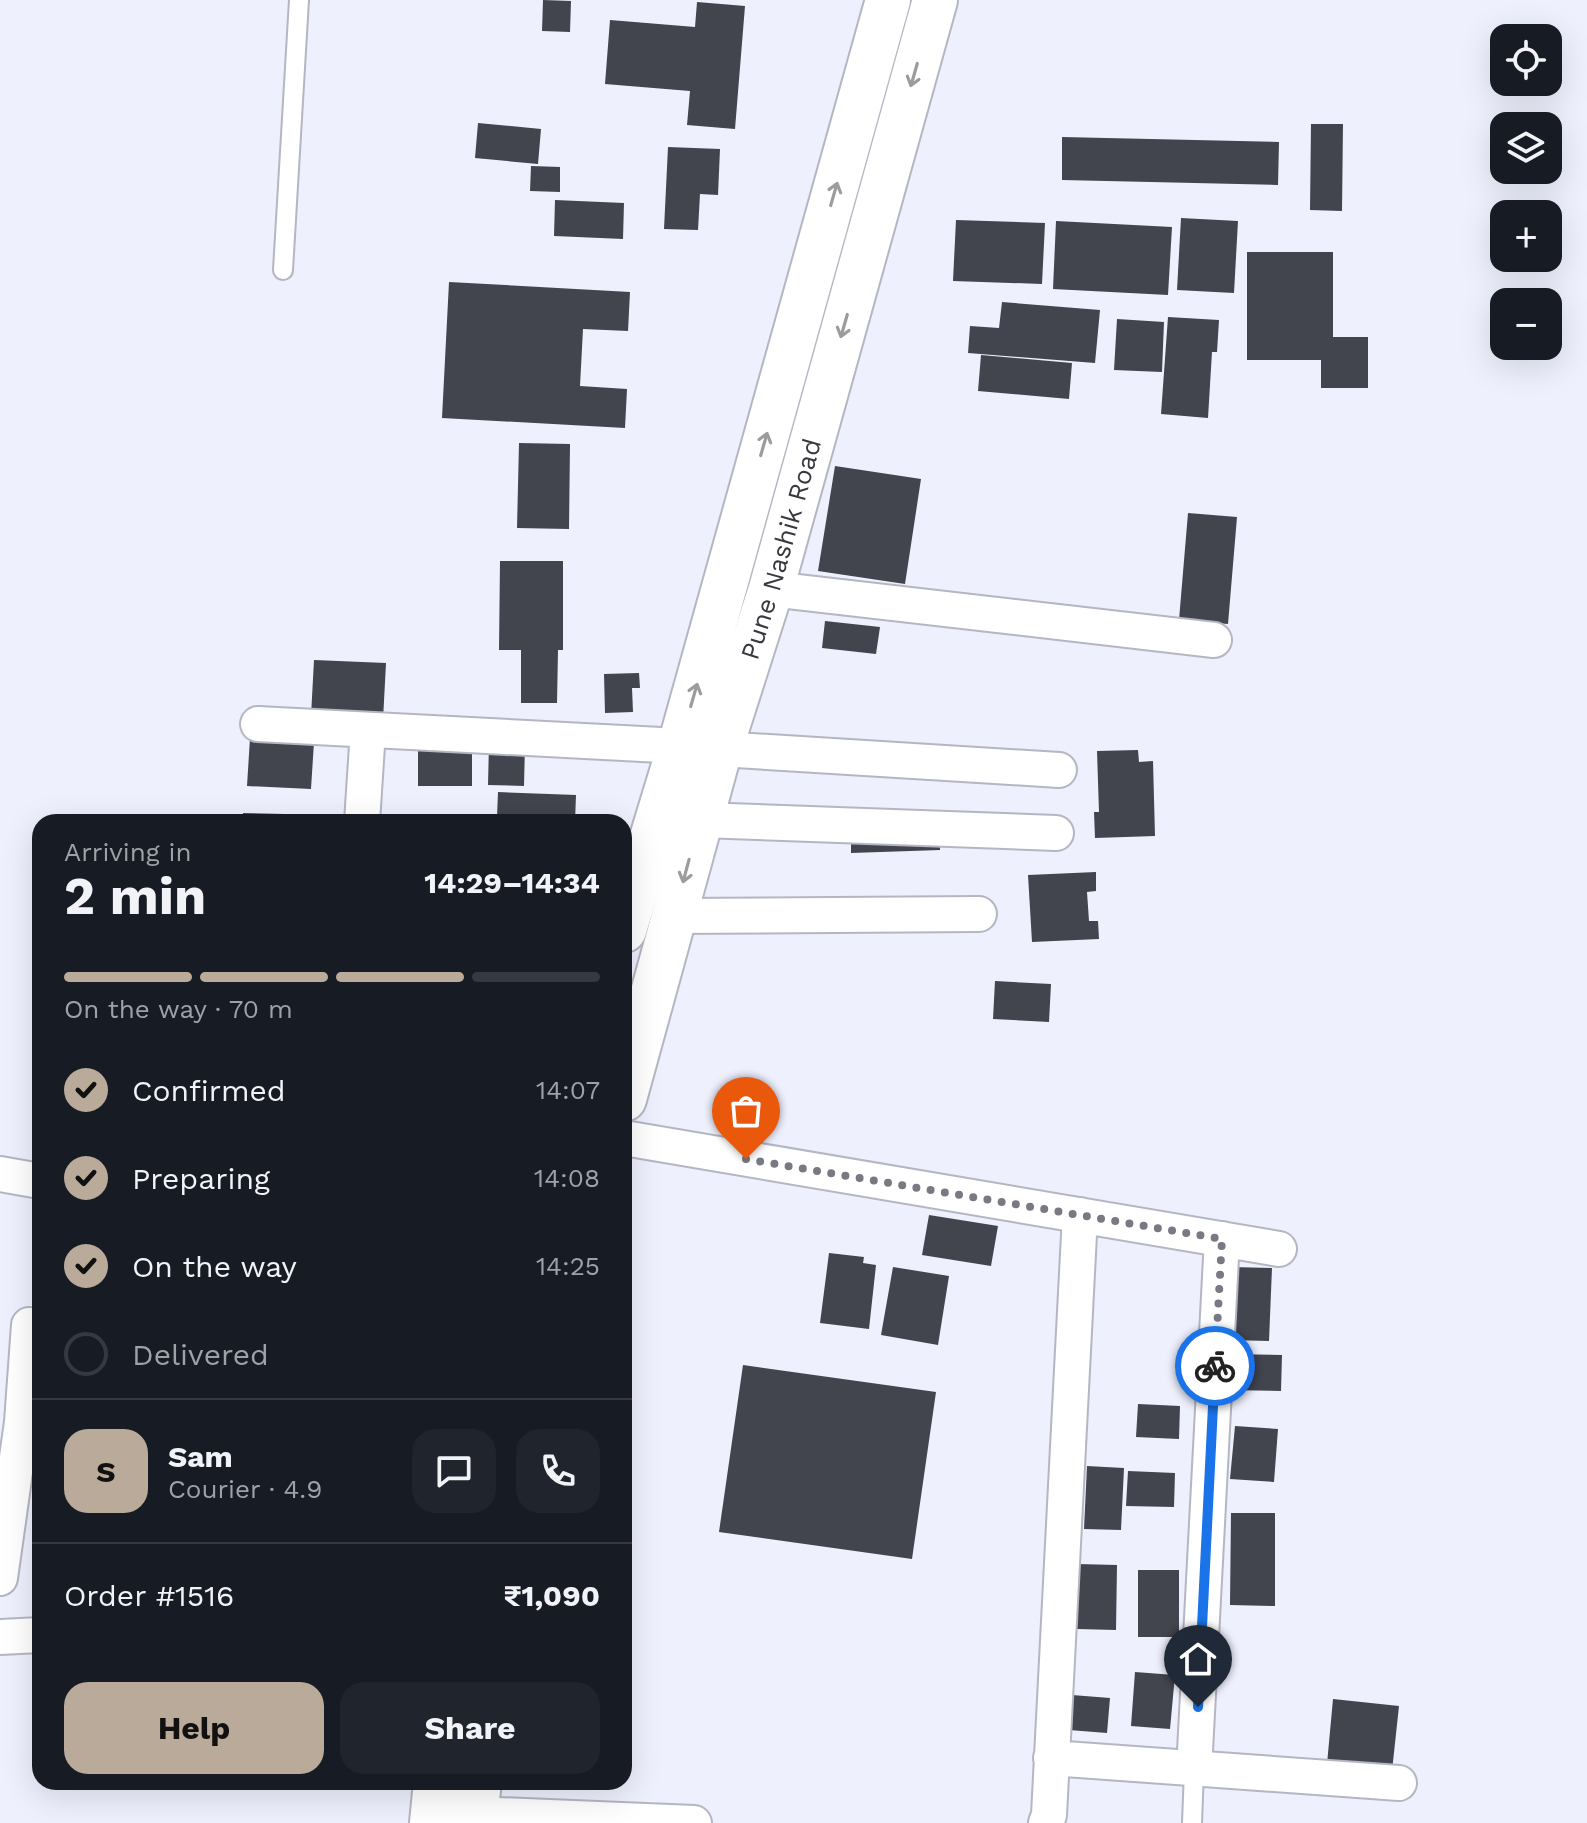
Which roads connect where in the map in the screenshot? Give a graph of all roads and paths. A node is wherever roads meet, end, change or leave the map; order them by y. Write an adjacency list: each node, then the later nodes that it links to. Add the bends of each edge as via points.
1 (299, 0): 4 (lane)
2 (888, 0): 9 (highway, Pune Nashik Road, one-way to 2)
3 (935, 0): 5 (highway, Pune Nashik Road, one-way to 5)
4 (283, 270)
5 (771, 589): 6 (street); 9 (highway, Pune Nashik Road)
6 (1214, 640)
7 (258, 724): 8 (street)
8 (368, 730): 9 (street); 11 (street)
9 (700, 748): 10 (street); 12 (highway, Pune Nashik Road); 14 (highway, Pune Nashik Road)
10 (1059, 770)
11 (363, 814)
12 (701, 820): 13 (street); 16 (highway, Pune Nashik Road, one-way to 16)
13 (1056, 833)
14 (632, 911)
15 (979, 914): 16 (street)
16 (674, 916): 17 (highway, Pune Nashik Road)
17 (632, 1070)
18 (632, 1139): 21 (street)
19 (0, 1174): 20 (street)
20 (32, 1180)
21 (1080, 1215): 22 (street); 31 (street)
22 (1222, 1239): 23 (street); 32 (street)
23 (1279, 1249)
24 (29, 1325): 25 (street)
25 (21, 1416): 26 (street)
26 (26, 1496): 27 (street)
27 (2, 1545): 28 (street)
28 (0, 1578)
29 (32, 1635): 30 (street)
30 (0, 1637)
31 (1051, 1758): 32 (street); 38 (street)
32 (1194, 1770): 33 (street); 39 (lane)
33 (1399, 1783)
34 (435, 1790): 36 (highway)
35 (476, 1806): 37 (street)
36 (432, 1823)
37 (694, 1823)
38 (1046, 1823)
39 (1192, 1823)

